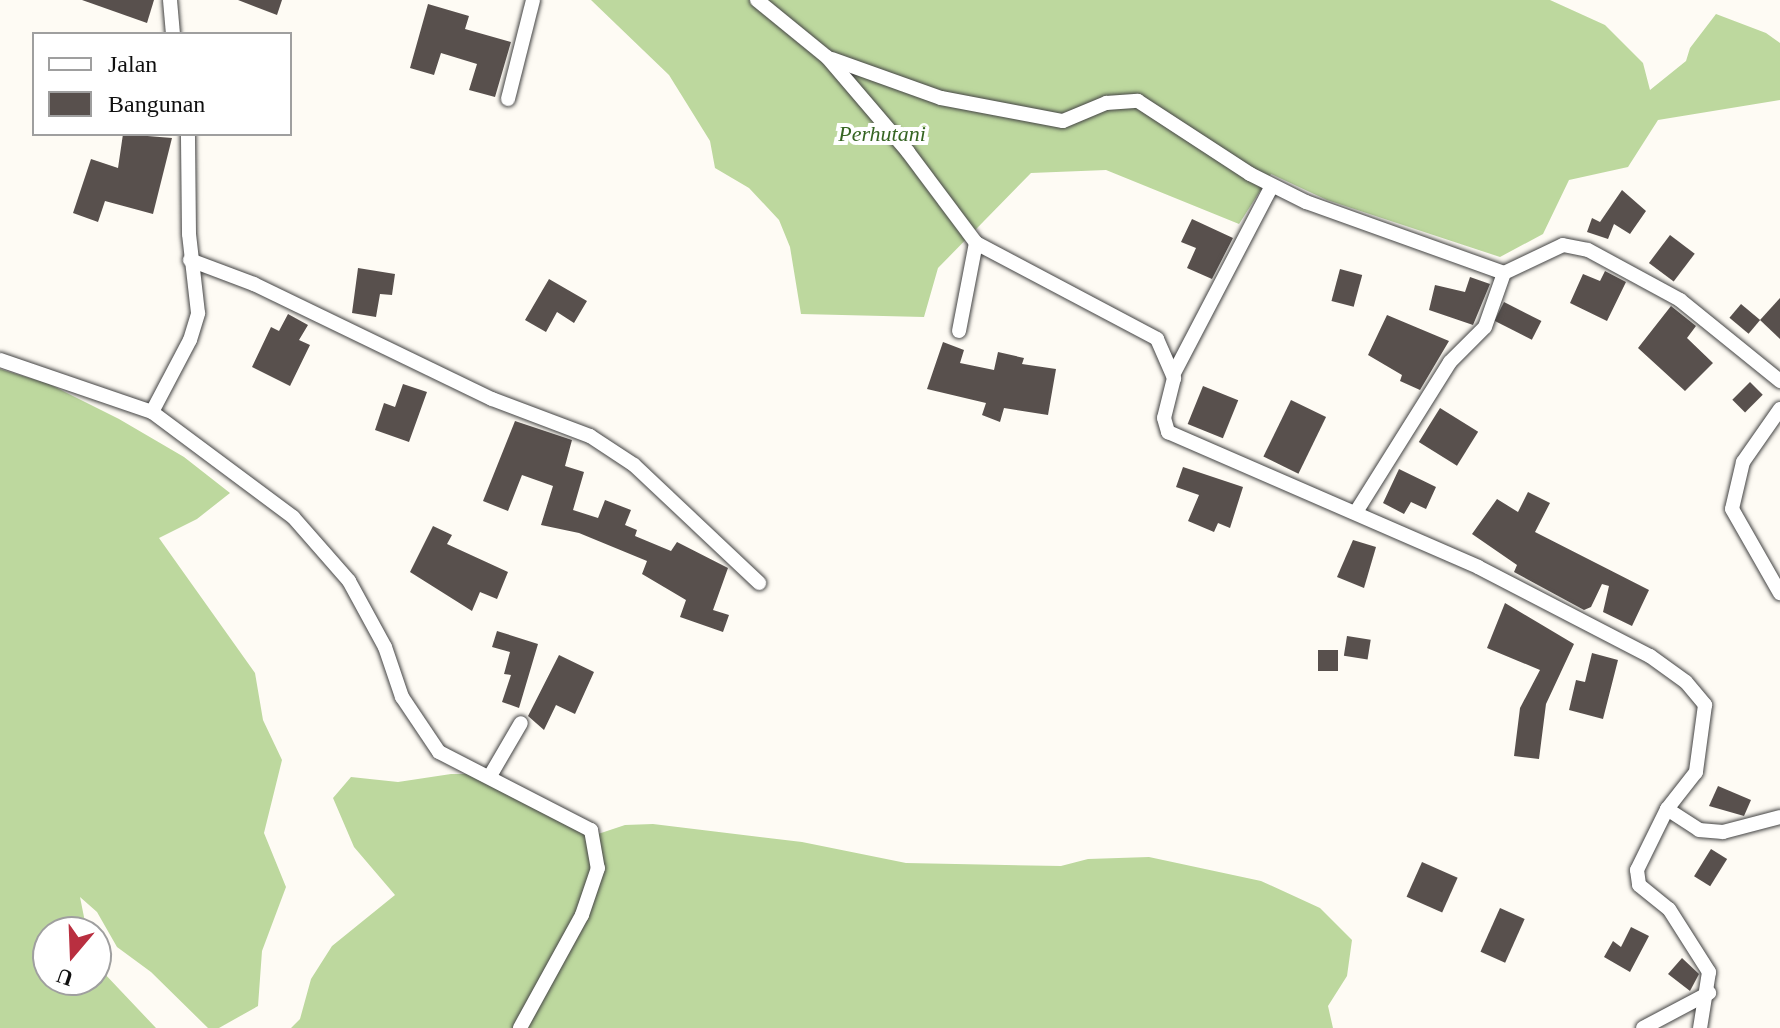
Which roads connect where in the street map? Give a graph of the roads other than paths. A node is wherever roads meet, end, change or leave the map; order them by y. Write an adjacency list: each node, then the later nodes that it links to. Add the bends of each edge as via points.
1 (170, 0): 4 (street)
2 (533, 0): 6 (street)
3 (757, 0): 5 (street)
4 (173, 32)
5 (827, 57): 8 (street, via 941,98 1063,121 1106,103 1138,101); 9 (street)
6 (508, 99)
7 (188, 136): 10 (street)
8 (1272, 186): 11 (street); 14 (street)
9 (976, 243): 12 (street); 14 (street, via 1157,339)
10 (190, 260): 17 (street, via 200,301 195,328); 19 (street, via 254,284 492,399 590,436 634,465)
11 (1504, 273): 15 (street, via 1563,245 1588,250 1680,300); 18 (street, via 1485,327 1450,362)
12 (959, 331)
13 (0, 360): 17 (street)
14 (1173, 375): 18 (street, via 1164,418 1168,432)
15 (1780, 381)
16 (1780, 409): 20 (street, via 1743,462 1732,509)
17 (152, 412): 22 (street, via 293,517 325,550 369,616 420,730 439,752)
18 (1356, 512): 23 (street, via 1650,656 1686,682 1705,705 1704,740 1696,772)
19 (759, 583)
20 (1780, 593)
21 (521, 723): 22 (street)
22 (490, 776): 26 (street, via 591,830 597,845 598,868 582,915)
23 (1667, 809): 24 (street, via 1699,830 1723,832); 25 (street, via 1637,870 1639,885 1669,909 1685,933 1709,972)
24 (1780, 817)
25 (1709, 993): 27 (street); 28 (street)
26 (520, 1028)
27 (1643, 1028)
28 (1700, 1028)

